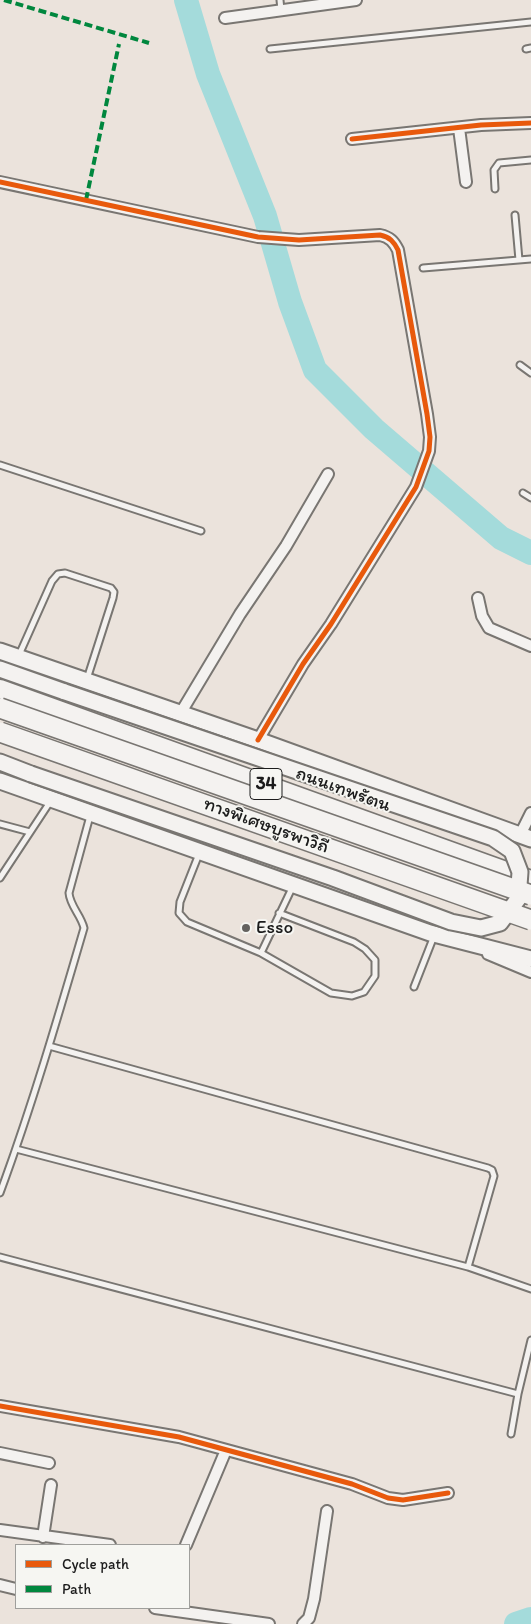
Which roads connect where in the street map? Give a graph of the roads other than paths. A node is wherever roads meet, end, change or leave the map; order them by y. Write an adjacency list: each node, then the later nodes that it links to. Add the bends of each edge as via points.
1 (356, 0): 2 (street)
2 (280, 5): 3 (street)
3 (225, 18)
4 (531, 22): 5 (lane)
5 (270, 50)
6 (531, 123): 7 (street)
7 (458, 128): 8 (street); 11 (street)
8 (352, 139)
9 (531, 160): 12 (lane, via 499,163 494,170)
10 (0, 182): 34 (street, via 258,237 299,240 387,236 398,250 426,405 429,451 416,487)
11 (466, 182)
12 (494, 189)
13 (515, 215): 15 (lane)
14 (531, 259): 15 (lane)
15 (518, 260): 16 (lane)
16 (422, 268)
17 (520, 365): 18 (lane)
18 (531, 373)
19 (0, 465): 23 (lane)
20 (328, 474): 32 (street)
21 (523, 493): 22 (lane)
22 (531, 498)
23 (201, 531)
24 (478, 598): 25 (street, via 489,628)
25 (531, 646)
26 (0, 651): 27 (main road, ถนนเทพรัตน / 34)
27 (18, 657): 29 (main road, ถนนเทพรัตน / 34); 29 (lane, via 58,574 65,573 111,588 113,598)
28 (0, 669): 36 (main road, bridge, via 493,838 512,851 520,872 518,899 500,923 481,928 451,922)
29 (86, 682): 32 (main road, ถนนเทพรัตน / 34)
30 (0, 689): 46 (highway, ถนนเทพรัตน / 34)
31 (0, 708): 48 (highway, ทางพิเศษบูรพาวิถี, bridge)
32 (180, 714): 34 (main road, ถนนเทพรัตน / 34)
33 (0, 732): 50 (highway, ทางพิเศษบูรพาวิถี, bridge)
34 (258, 740): 43 (main road, ถนนเทพรัตน / 34)
35 (0, 741): 51 (highway, 34)
36 (0, 762)
37 (0, 781): 38 (main road)
38 (52, 799): 39 (main road); 42 (lane)
39 (90, 813): 44 (main road); 58 (lane, via 69,893 69,900 82,918 84,928)
40 (531, 813): 43 (street)
41 (0, 824): 42 (lane)
42 (30, 832): 45 (lane)
43 (526, 837)
44 (200, 851): 47 (main road); 54 (lane, via 180,902 179,913 187,922)
45 (0, 878)
46 (531, 880)
47 (294, 884): 49 (lane); 52 (main road)
48 (531, 895)
49 (280, 913): 54 (lane); 54 (lane, via 365,949 375,960 375,976 364,992 352,996 331,993)
50 (531, 920)
51 (531, 928)
52 (435, 934): 53 (main road); 57 (lane)
53 (468, 944): 55 (main road); 56 (street)
54 (261, 953)
55 (531, 959)
56 (531, 972)
57 (414, 987)
58 (49, 1046): 59 (lane); 62 (lane, via 492,1170 494,1176)
59 (16, 1149): 60 (lane); 62 (lane)
60 (0, 1193)
61 (0, 1257): 65 (lane)
62 (468, 1267): 63 (lane)
63 (531, 1289)
64 (531, 1340): 65 (lane)
65 (518, 1394): 67 (lane)
66 (0, 1406): 68 (street, via 179,1437)
67 (511, 1434)
68 (226, 1450): 72 (street, via 352,1484 388,1498 403,1500); 77 (street)
69 (0, 1452): 70 (street)
70 (49, 1462)
71 (51, 1485): 75 (street)
72 (448, 1492)
73 (327, 1511): 82 (street, via 314,1599 309,1618)
74 (0, 1530): 75 (street)
75 (43, 1537): 76 (street)
76 (102, 1544)
77 (186, 1544)
78 (0, 1585): 79 (street)
79 (15, 1589)
80 (167, 1609): 81 (street)
81 (270, 1624)
82 (303, 1624)

